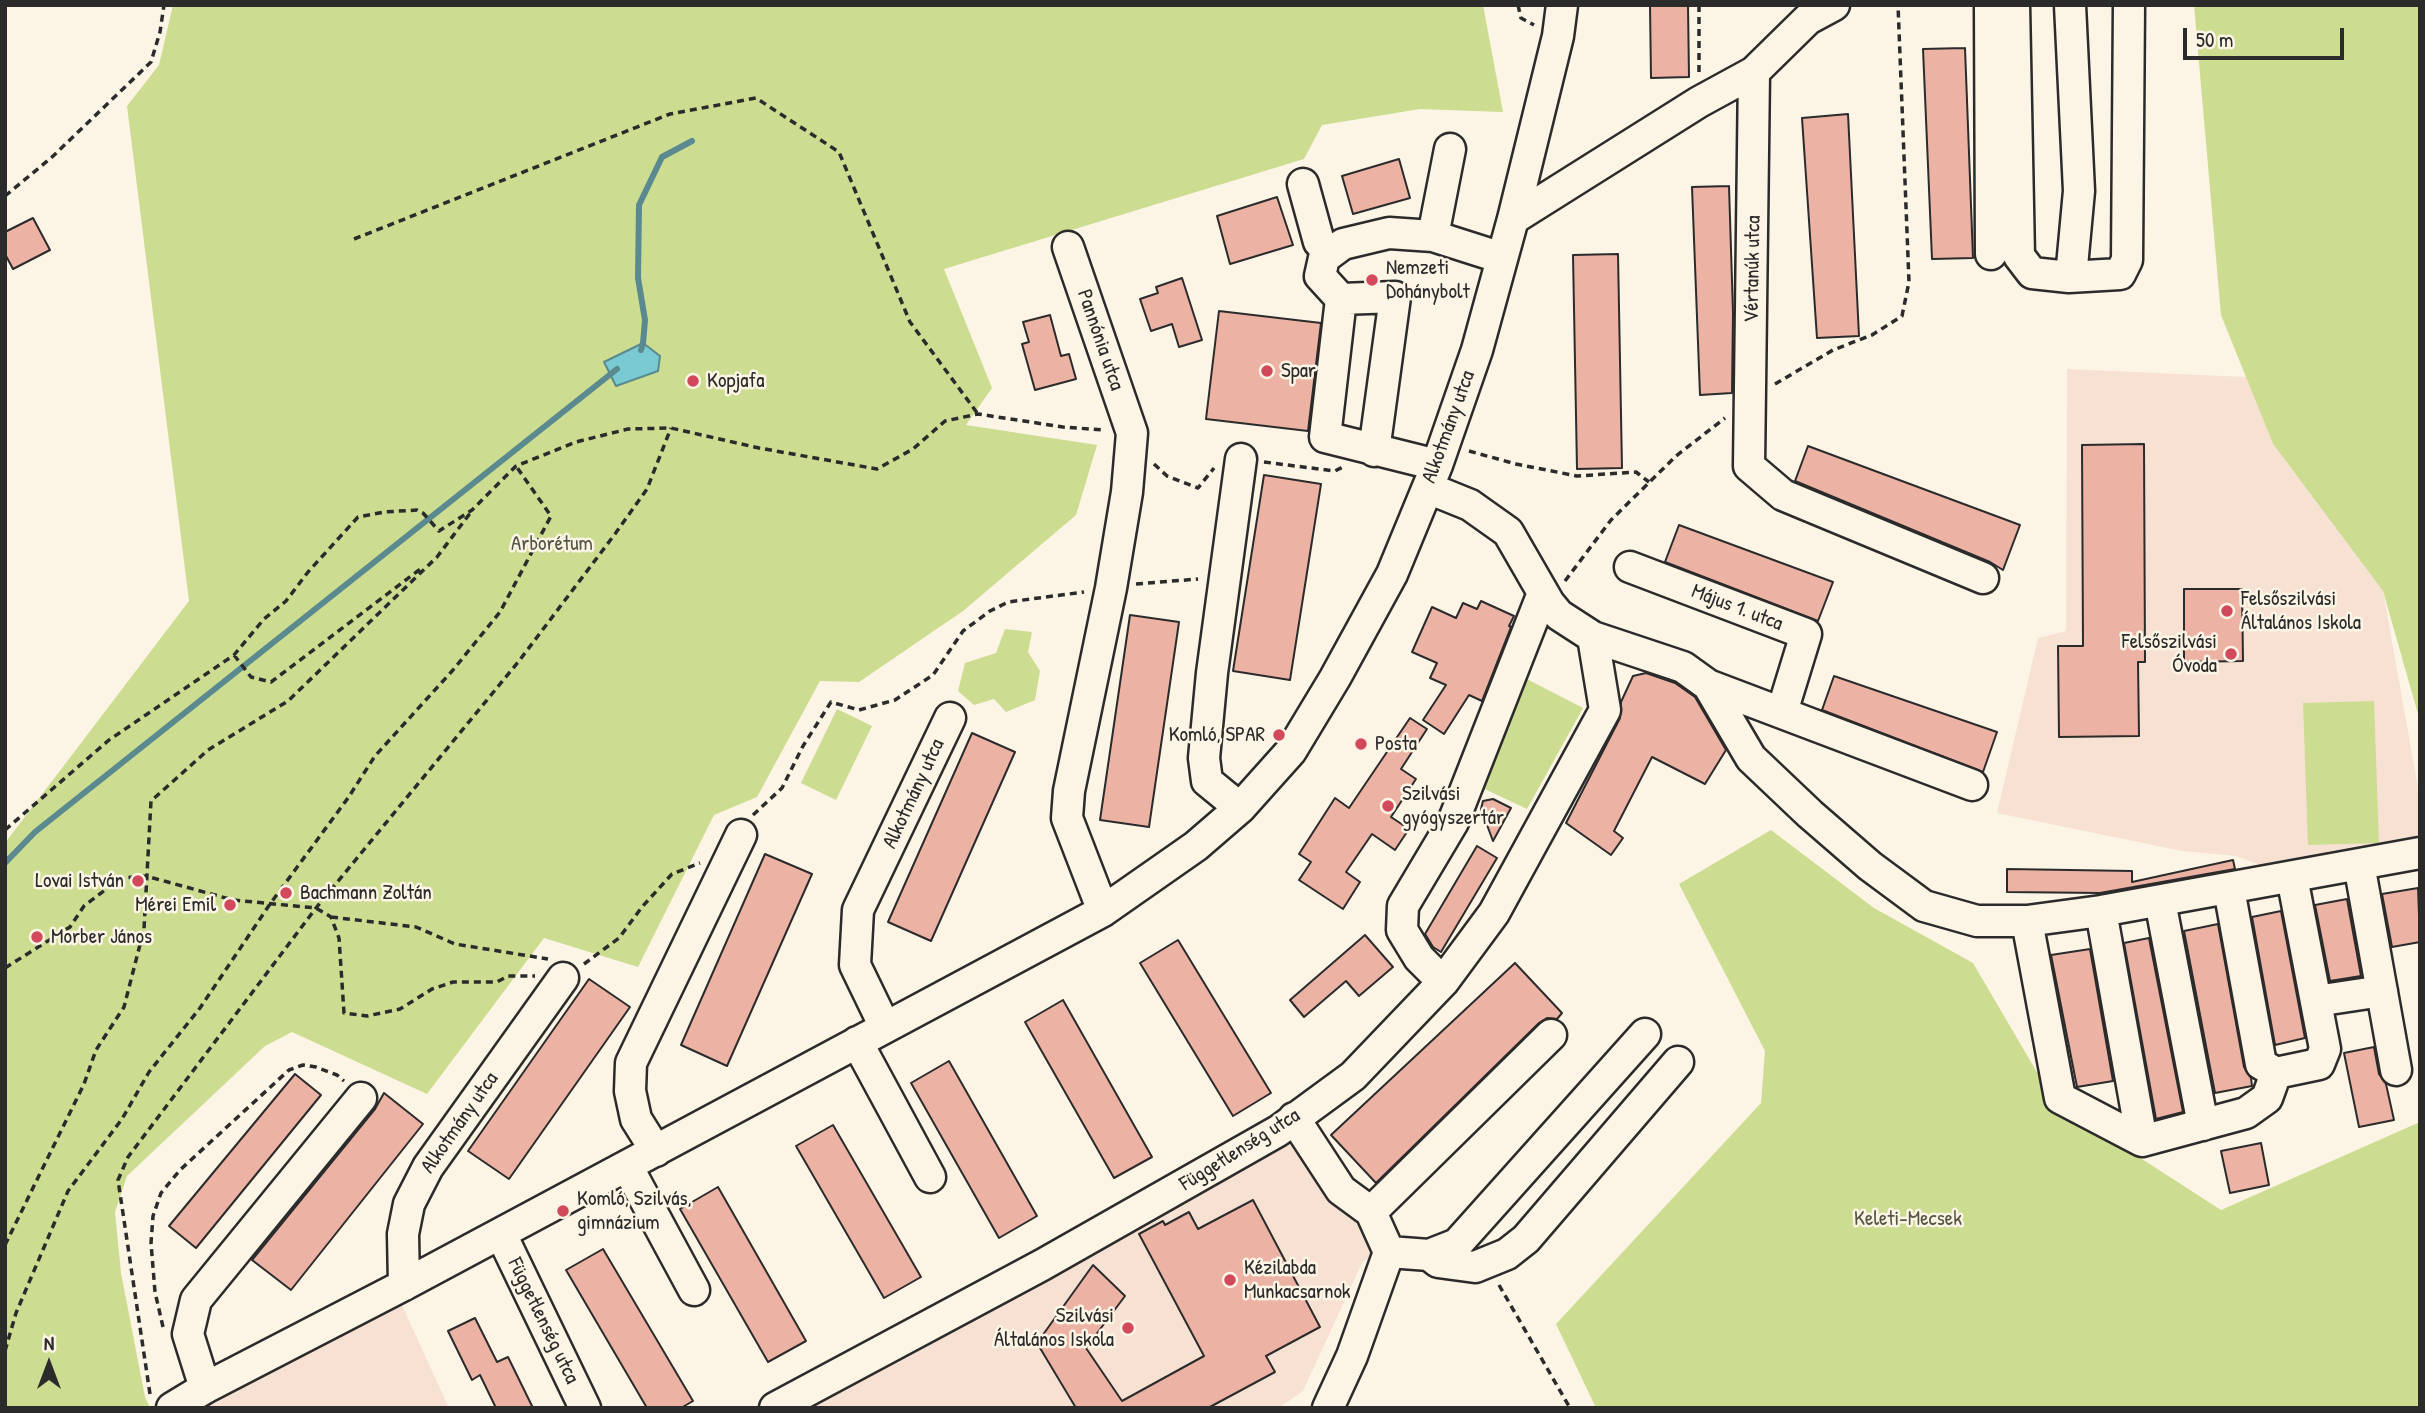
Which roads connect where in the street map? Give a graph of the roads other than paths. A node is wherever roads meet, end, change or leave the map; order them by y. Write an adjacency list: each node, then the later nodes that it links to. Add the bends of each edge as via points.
1 (1562, 5): 10 (street, Alkotmány utca)
2 (1834, 5): 7 (street, via 1808,19)
3 (1990, 5): 14 (street)
4 (2014, 5): 16 (street, via 2019,256 2032,273)
5 (2070, 5): 16 (street, via 2079,191)
6 (2129, 5): 16 (street, via 2127,260 2120,274)
7 (1754, 72): 10 (street); 22 (street, Vértanúk utca, via 1749,466 1783,495)
8 (1450, 149): 11 (street)
9 (1303, 184): 13 (street, via 1319,242)
10 (1513, 219): 15 (street, Alkotmány utca)
11 (1433, 236): 13 (street, via 1389,233 1343,244); 15 (street)
12 (1068, 247): 36 (street, Pannónia utca, via 1132,433 1111,588 1067,818)
13 (1332, 252): 17 (street, via 1324,258 1321,276)
14 (1990, 254)
15 (1502, 258): 20 (street, Alkotmány utca)
16 (2071, 277)
17 (1341, 299): 18 (street, via 1325,437); 18 (street, via 1395,297)
18 (1374, 450): 20 (street)
19 (1228, 462): 29 (street, via 1204,758 1207,781)
20 (1441, 467): 23 (street, via 1470,505 1508,532); 29 (street, Alkotmány utca, via 1392,574 1335,678 1291,751)
21 (1630, 567): 26 (street, Május 1. utca, via 1806,634)
22 (1983, 578)
23 (1546, 598): 24 (street, via 1559,615); 40 (street, via 1453,822 1403,906 1402,930 1419,958)
24 (1593, 637): 25 (street, via 1683,667); 40 (street, Függetlenség utca, via 1605,710 1494,913)
25 (1708, 685): 26 (street); 38 (street, via 1751,758 1891,882 1924,906 1977,921)
26 (1782, 712): 28 (street)
27 (950, 718): 43 (street, Alkotmány utca, via 858,910 855,965)
28 (1972, 785)
29 (1240, 808): 36 (street, Alkotmány utca, via 1196,846)
30 (741, 835): 54 (street, via 631,1063 629,1091 636,1119)
31 (2420, 853): 32 (street)
32 (2359, 864): 33 (street); 41 (street)
33 (2292, 877): 34 (street); 42 (street)
34 (2229, 889): 35 (street); 49 (street, via 2261,1064)
35 (2160, 901): 37 (street); 52 (street)
36 (1103, 911): 43 (street, Alkotmány utca)
37 (2101, 911): 38 (street); 53 (street)
38 (2027, 921): 53 (street, via 2060,1098)
39 (559, 970): 61 (street, Alkotmány utca, via 428,1167 409,1204 403,1234)
40 (1443, 982): 51 (street, Függetlenség utca, via 1353,1076)
41 (2382, 991): 42 (street); 48 (street)
42 (2316, 1001): 49 (street, via 2325,1049 2319,1064)
43 (885, 1027): 46 (street, Alkotmány utca)
44 (1645, 1034): 60 (street, via 1457,1244)
45 (1551, 1035): 57 (street)
46 (858, 1042): 54 (street, Alkotmány utca); 56 (street)
47 (1678, 1062): 60 (street, via 1526,1239 1507,1254 1475,1267 1437,1262)
48 (2396, 1070)
49 (2276, 1073): 52 (street, via 2267,1098 2246,1113)
50 (361, 1098): 63 (street, via 196,1300 188,1334)
51 (1294, 1118): 57 (street, via 1341,1190); 66 (street, Függetlenség utca, via 1279,1131 1054,1259)
52 (2203, 1125): 53 (street)
53 (2142, 1141)
54 (656, 1151): 55 (street, Alkotmány utca)
55 (627, 1166): 58 (street, Alkotmány utca); 62 (street)
56 (930, 1177)
57 (1371, 1212): 59 (street)
58 (501, 1234): 61 (street, Alkotmány utca); 65 (street, Függetlenség utca)
59 (1389, 1252): 60 (street); 67 (street)
60 (1429, 1255)
61 (404, 1285): 63 (street, Alkotmány utca)
62 (694, 1290)
63 (205, 1388): 64 (street, Alkotmány utca)
64 (163, 1404)
65 (585, 1408)
66 (775, 1408)
67 (1328, 1408)

